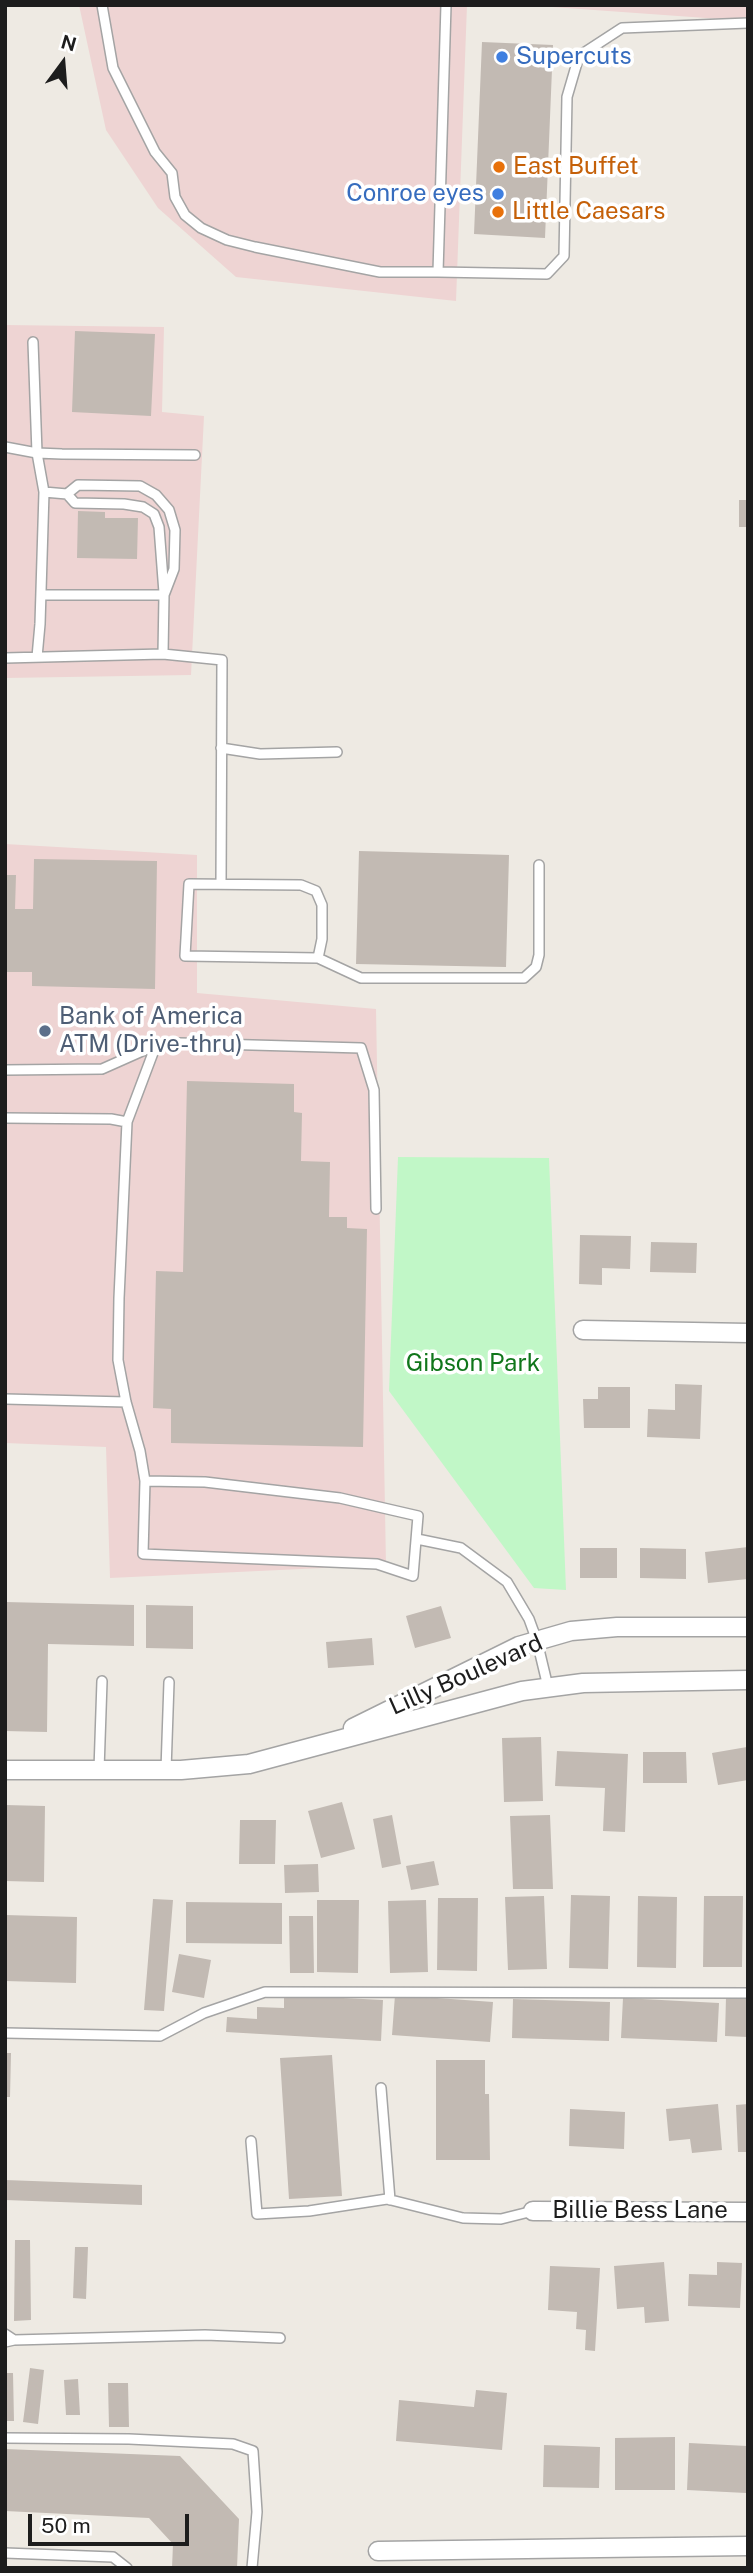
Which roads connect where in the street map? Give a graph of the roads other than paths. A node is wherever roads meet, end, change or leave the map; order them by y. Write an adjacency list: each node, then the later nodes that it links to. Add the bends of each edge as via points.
1 (102, 5): 4 (lane, via 113,68 155,152 172,173 175,197 185,215 201,228 255,247 380,272)
2 (446, 5): 4 (lane)
3 (748, 23): 4 (lane, via 622,28 579,56 567,97 564,256 547,274)
4 (438, 272)
5 (33, 342): 7 (lane)
6 (5, 447): 7 (lane)
7 (37, 453): 8 (lane); 9 (lane)
8 (195, 455)
9 (44, 492): 10 (lane); 11 (lane)
10 (67, 494): 12 (lane, via 75,503 124,504 154,513); 12 (lane, via 78,485 140,486 156,495 169,510 175,530 174,569)
11 (41, 595): 12 (lane); 14 (lane)
12 (164, 595): 13 (lane)
13 (163, 654): 14 (lane); 16 (lane, via 222,660)
14 (37, 657): 15 (lane)
15 (5, 658)
16 (221, 748): 17 (lane, via 260,754); 19 (lane)
17 (337, 752)
18 (539, 865): 20 (lane, via 539,956 537,967 524,978 361,978)
19 (221, 884): 20 (lane, via 301,885 316,891 322,905); 20 (lane, via 189,884 185,956)
20 (318, 958)
21 (156, 1045): 22 (lane, via 102,1069); 24 (lane); 25 (lane, via 362,1048 374,1090)
22 (5, 1069)
23 (5, 1118): 24 (lane)
24 (128, 1122): 29 (lane, via 118,1348)
25 (376, 1209)
26 (583, 1330): 27 (street)
27 (748, 1333)
28 (5, 1399): 29 (lane)
29 (126, 1402): 30 (lane)
30 (145, 1481): 31 (lane, via 205,1482 340,1498 418,1516); 31 (lane, via 144,1554 377,1564 412,1576)
31 (416, 1539): 33 (lane, via 461,1548 507,1582)
32 (748, 1627): 33 (street, Lilly Boulevard, via 617,1627)
33 (537, 1641): 37 (lane); 38 (street, Lilly Boulevard)
34 (748, 1680): 37 (street, Lilly Boulevard)
35 (102, 1681): 40 (lane)
36 (169, 1682): 41 (lane)
37 (548, 1687): 38 (street, Lilly Boulevard)
38 (317, 1746): 41 (street, Lilly Boulevard, via 249,1764)
39 (5, 1770): 40 (street, Lilly Boulevard)
40 (99, 1770): 41 (street, Lilly Boulevard)
41 (166, 1770)
42 (748, 1993): 43 (lane, via 264,1992 204,2013 160,2036)
43 (5, 2033)
44 (381, 2088): 46 (lane)
45 (251, 2141): 46 (lane, via 257,2214)
46 (390, 2200): 47 (lane, via 463,2218 501,2219)
47 (533, 2211): 48 (street, Billie Bess Lane)
48 (748, 2212)
49 (5, 2334): 51 (lane)
50 (280, 2338): 51 (lane, via 205,2335)
51 (10, 2341)
52 (5, 2438): 57 (lane, via 220,2443 253,2451 257,2512)
53 (748, 2546): 54 (street)
54 (378, 2552)
55 (5, 2553): 56 (lane, via 113,2557)
56 (127, 2568)
57 (253, 2568)

